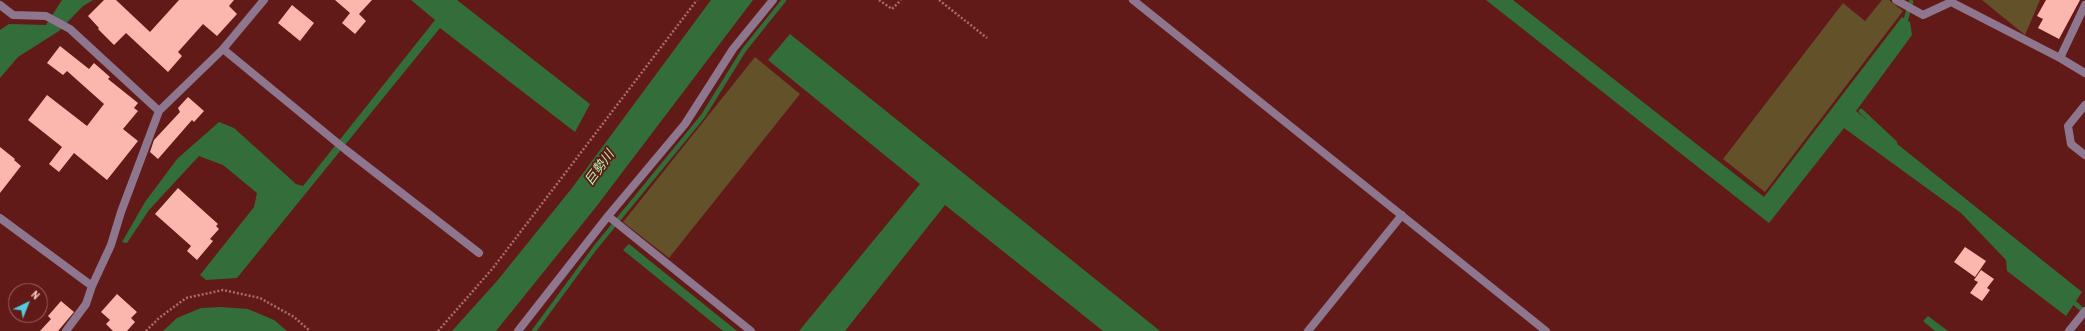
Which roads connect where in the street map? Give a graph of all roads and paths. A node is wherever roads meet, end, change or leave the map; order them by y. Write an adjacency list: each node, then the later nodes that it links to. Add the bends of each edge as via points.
1 (264, 0): 12 (street)
2 (697, 0): 27 (path, via 493,268)
3 (773, 0): 20 (street, via 733,50 685,124)
4 (879, 0): 5 (path, via 892,9)
5 (901, 0)
6 (939, 0): 11 (path)
7 (1133, 0): 18 (street)
8 (1896, 0): 13 (street, via 1923,15 1951,2)
9 (0, 5): 16 (street, via 13,15 46,16 70,29)
10 (2085, 5): 13 (street)
11 (987, 38)
12 (223, 49): 16 (street); 21 (street, via 346,150)
13 (2060, 58): 14 (street)
14 (2085, 73)
15 (2085, 106): 17 (street, via 2068,126 2072,144)
16 (159, 111): 22 (street, via 111,245)
17 (2085, 155)
18 (1402, 215): 30 (street); 31 (street)
19 (0, 218): 22 (street)
20 (610, 218): 28 (street); 29 (street)
21 (479, 253)
22 (92, 286): 24 (street, via 86,304)
23 (2082, 315): 32 (street)
24 (66, 331)
25 (146, 331): 26 (path, via 186,298 223,290 260,298 294,318)
26 (310, 331)
27 (438, 331)
28 (518, 331)
29 (751, 331)
30 (1308, 331)
31 (1546, 331)
32 (2070, 331)

